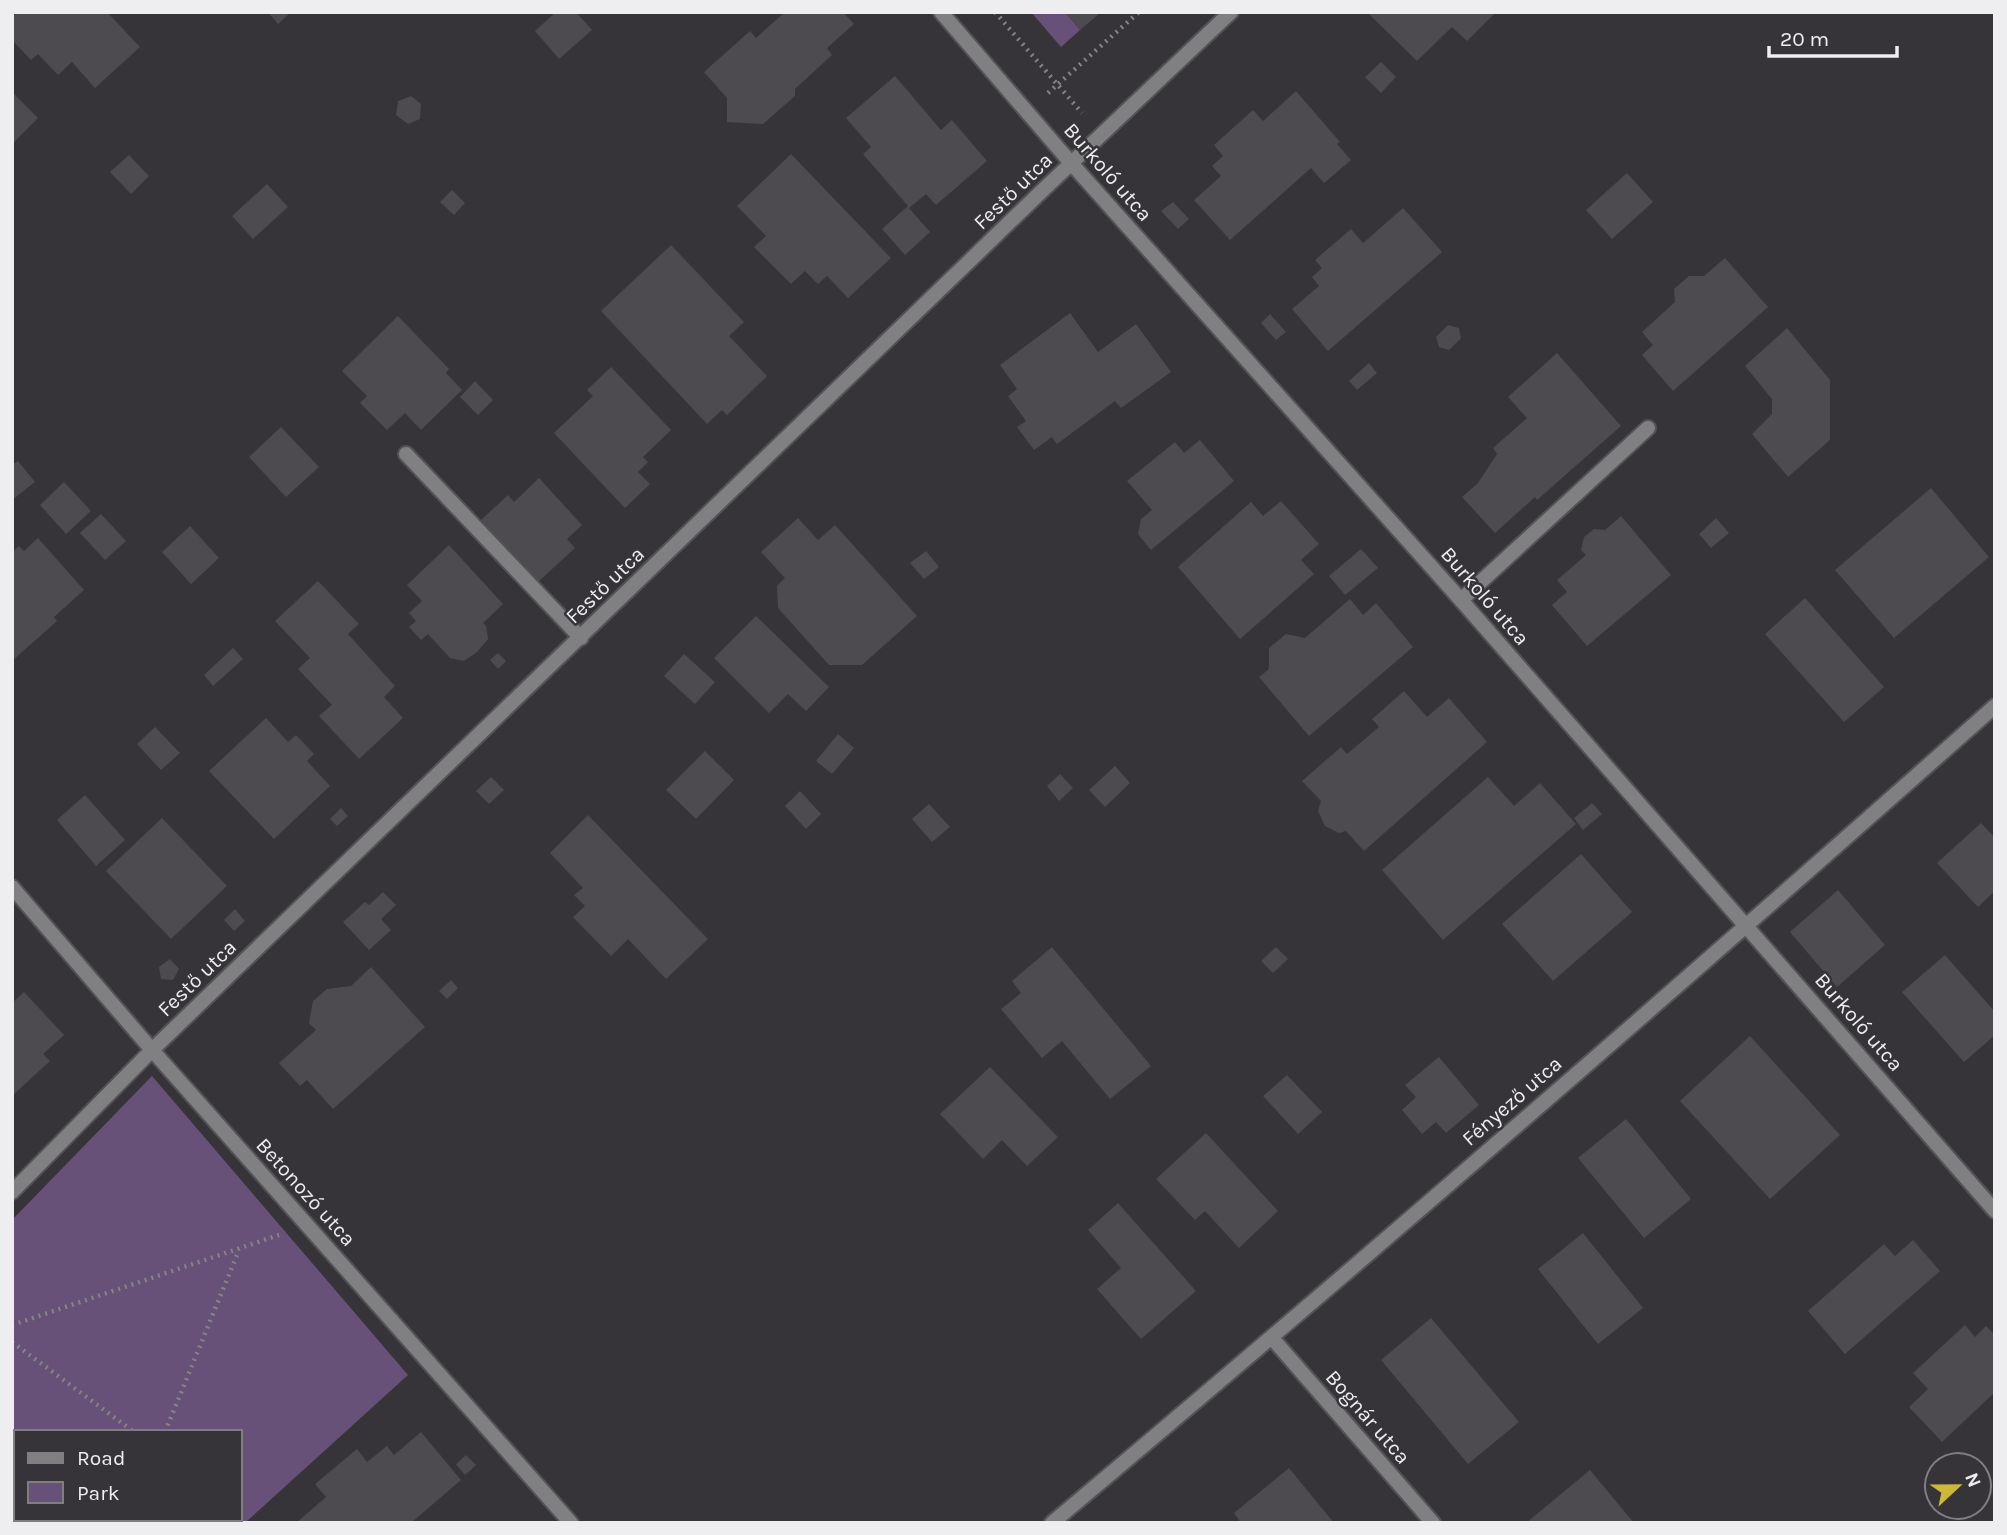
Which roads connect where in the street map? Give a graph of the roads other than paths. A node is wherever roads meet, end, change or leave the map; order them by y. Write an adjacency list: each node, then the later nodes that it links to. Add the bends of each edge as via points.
1 (941, 12): 3 (street, Burkoló utca)
2 (1231, 12): 3 (street, Festő utca)
3 (1071, 163): 6 (street, Burkoló utca); 7 (street, Festő utca)
4 (1648, 428): 6 (street)
5 (406, 454): 7 (street)
6 (1461, 600): 10 (street, Burkoló utca)
7 (581, 638): 11 (street, Festő utca)
8 (1995, 706): 10 (street, Fényező utca)
9 (12, 887): 11 (street, Betonozó utca)
10 (1747, 925): 13 (street, Burkoló utca); 14 (street, Fényező utca)
11 (152, 1050): 12 (street, Festő utca); 15 (street, Betonozó utca)
12 (12, 1192)
13 (1995, 1210)
14 (1272, 1338): 16 (street, Fényező utca); 17 (street, Bognár utca)
15 (571, 1523)
16 (1052, 1523)
17 (1433, 1523)

